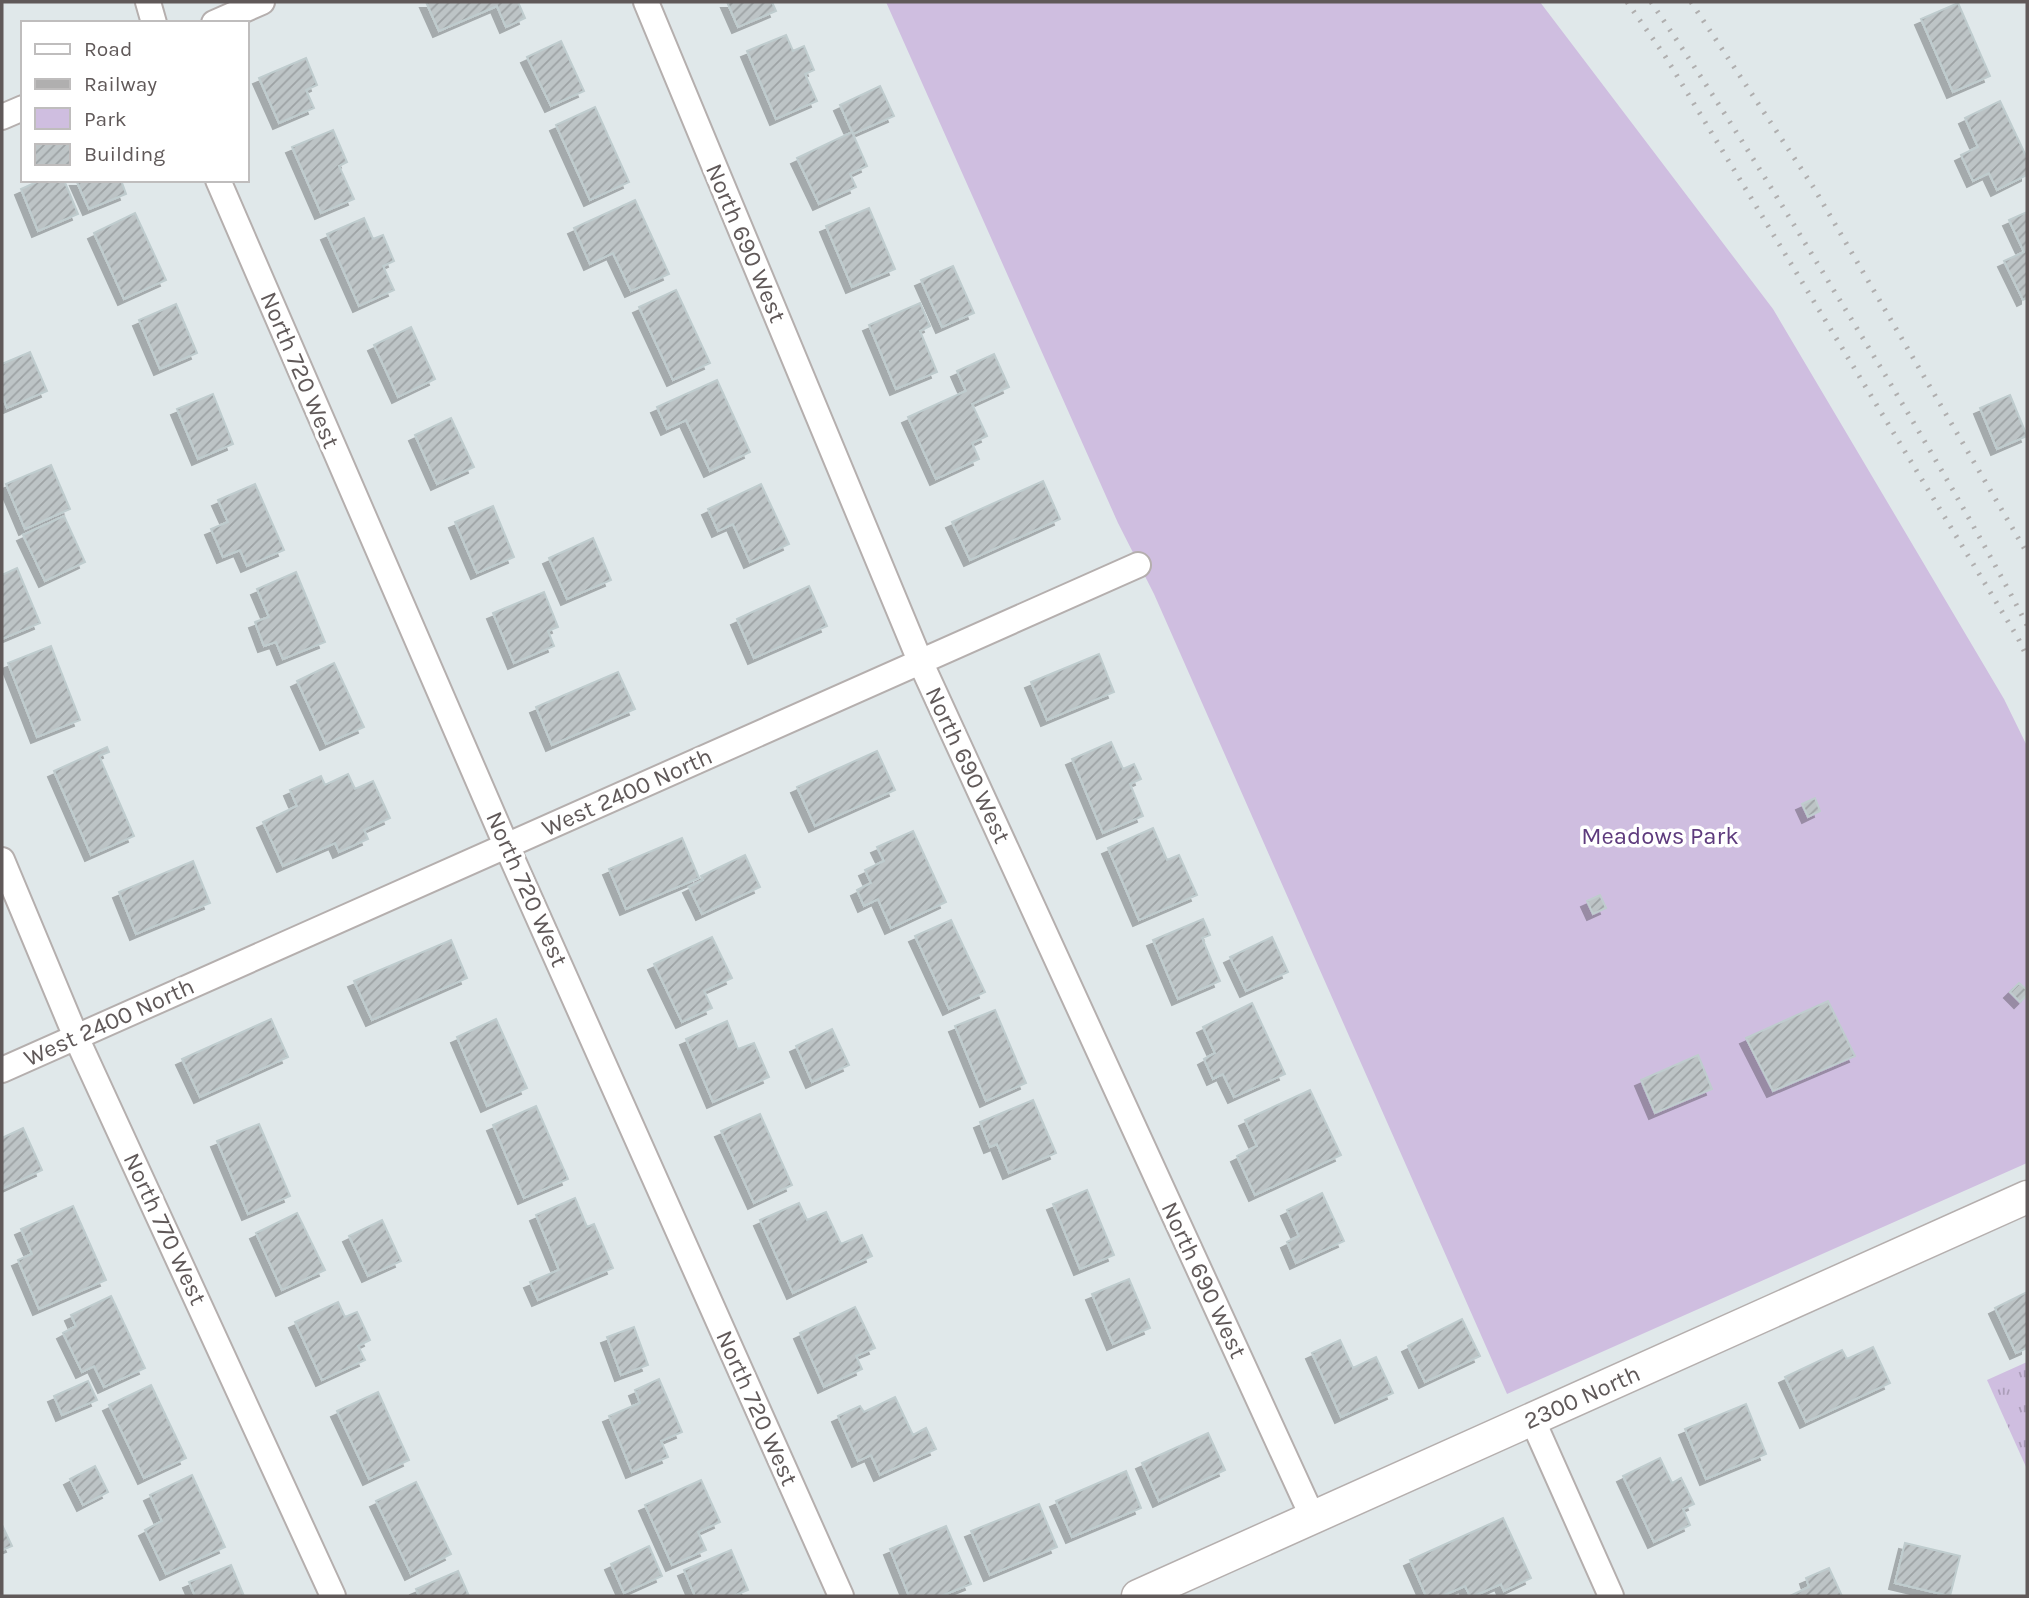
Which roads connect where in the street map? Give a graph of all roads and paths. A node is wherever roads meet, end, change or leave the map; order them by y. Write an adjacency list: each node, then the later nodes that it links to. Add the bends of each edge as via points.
1 (148, 2): 4 (street)
2 (262, 2): 5 (street)
3 (646, 2): 10 (street, North 690 West)
4 (153, 21)
5 (219, 21)
6 (21, 109): 7 (street)
7 (2, 117)
8 (219, 182): 11 (street, North 720 West)
9 (1138, 565): 10 (street, West 2400 North)
10 (920, 661): 11 (street, West 2400 North); 17 (street, North 690 West)
11 (506, 845): 13 (street, West 2400 North); 19 (street, North 720 West)
12 (2, 860): 13 (street, North 770 West)
13 (76, 1037): 14 (street, West 2400 North); 18 (street, North 770 West)
14 (2, 1070)
15 (2027, 1197): 16 (street, 2300 North)
16 (1532, 1419): 17 (street, 2300 North); 21 (street)
17 (1313, 1518): 20 (street, 2300 North)
18 (334, 1596)
19 (841, 1596)
20 (1138, 1596)
21 (1611, 1596)

